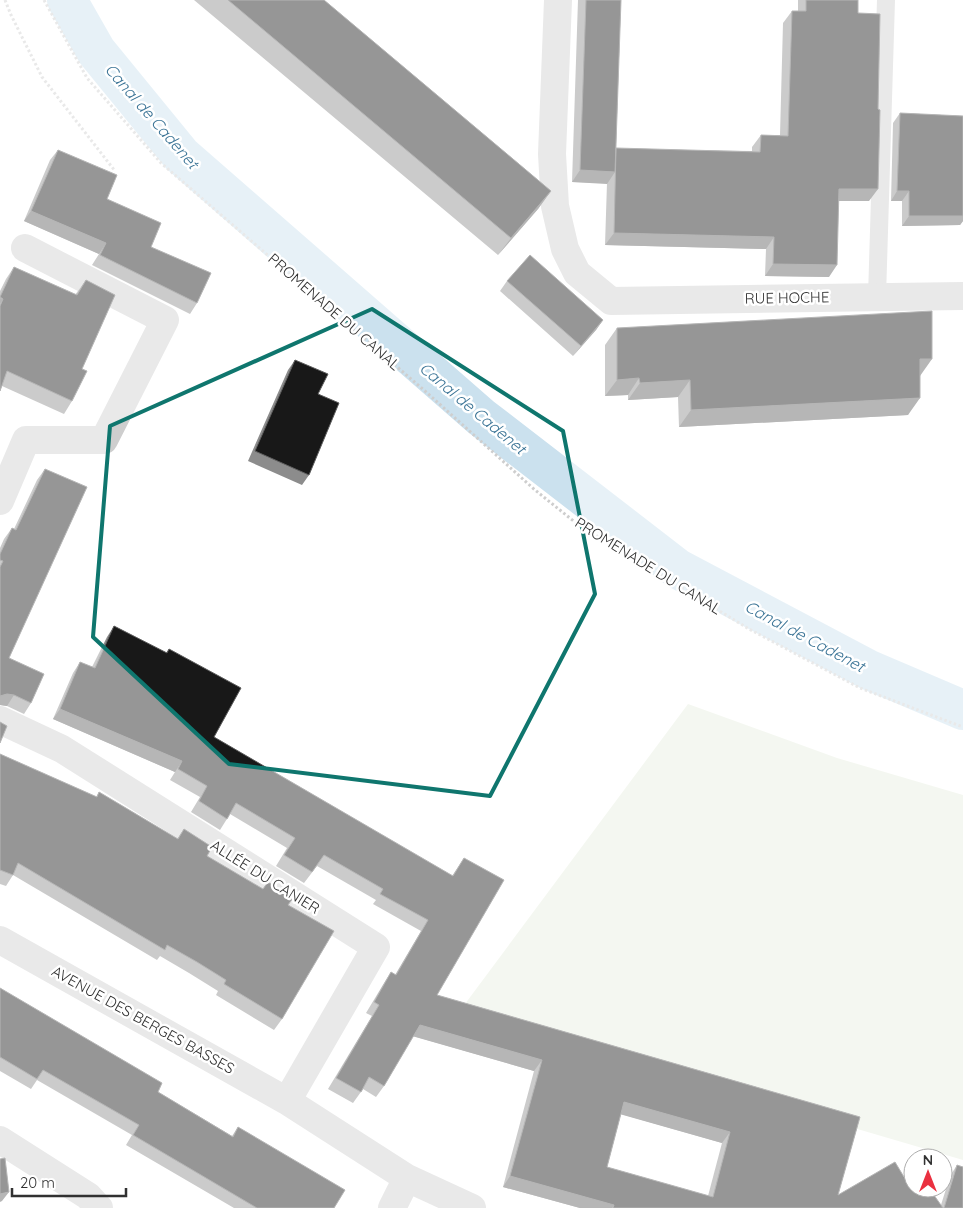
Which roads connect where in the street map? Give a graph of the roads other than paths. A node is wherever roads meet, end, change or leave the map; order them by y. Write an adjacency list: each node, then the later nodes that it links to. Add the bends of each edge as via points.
1 (558, 0): 5 (street, RUE HOCHE, via 552,154 555,206 565,249 577,273 611,301)
2 (886, 0): 5 (lane)
3 (25, 248): 6 (street, via 165,320 104,440 26,440)
4 (963, 296): 5 (street, RUE HOCHE)
5 (876, 297)
6 (0, 501)
7 (0, 720): 9 (street, ALLÉE DU CANIER, via 62,749 376,946)
8 (0, 940): 9 (street, AVENUE DES BERGES BASSES)
9 (287, 1101): 11 (street, AVENUE DES BERGES BASSES)
10 (0, 1140): 12 (street, via 88,1196)
11 (407, 1178): 13 (street); 14 (street, AVENUE DES BERGES BASSES)
12 (99, 1208)
13 (392, 1208)
14 (472, 1208)

